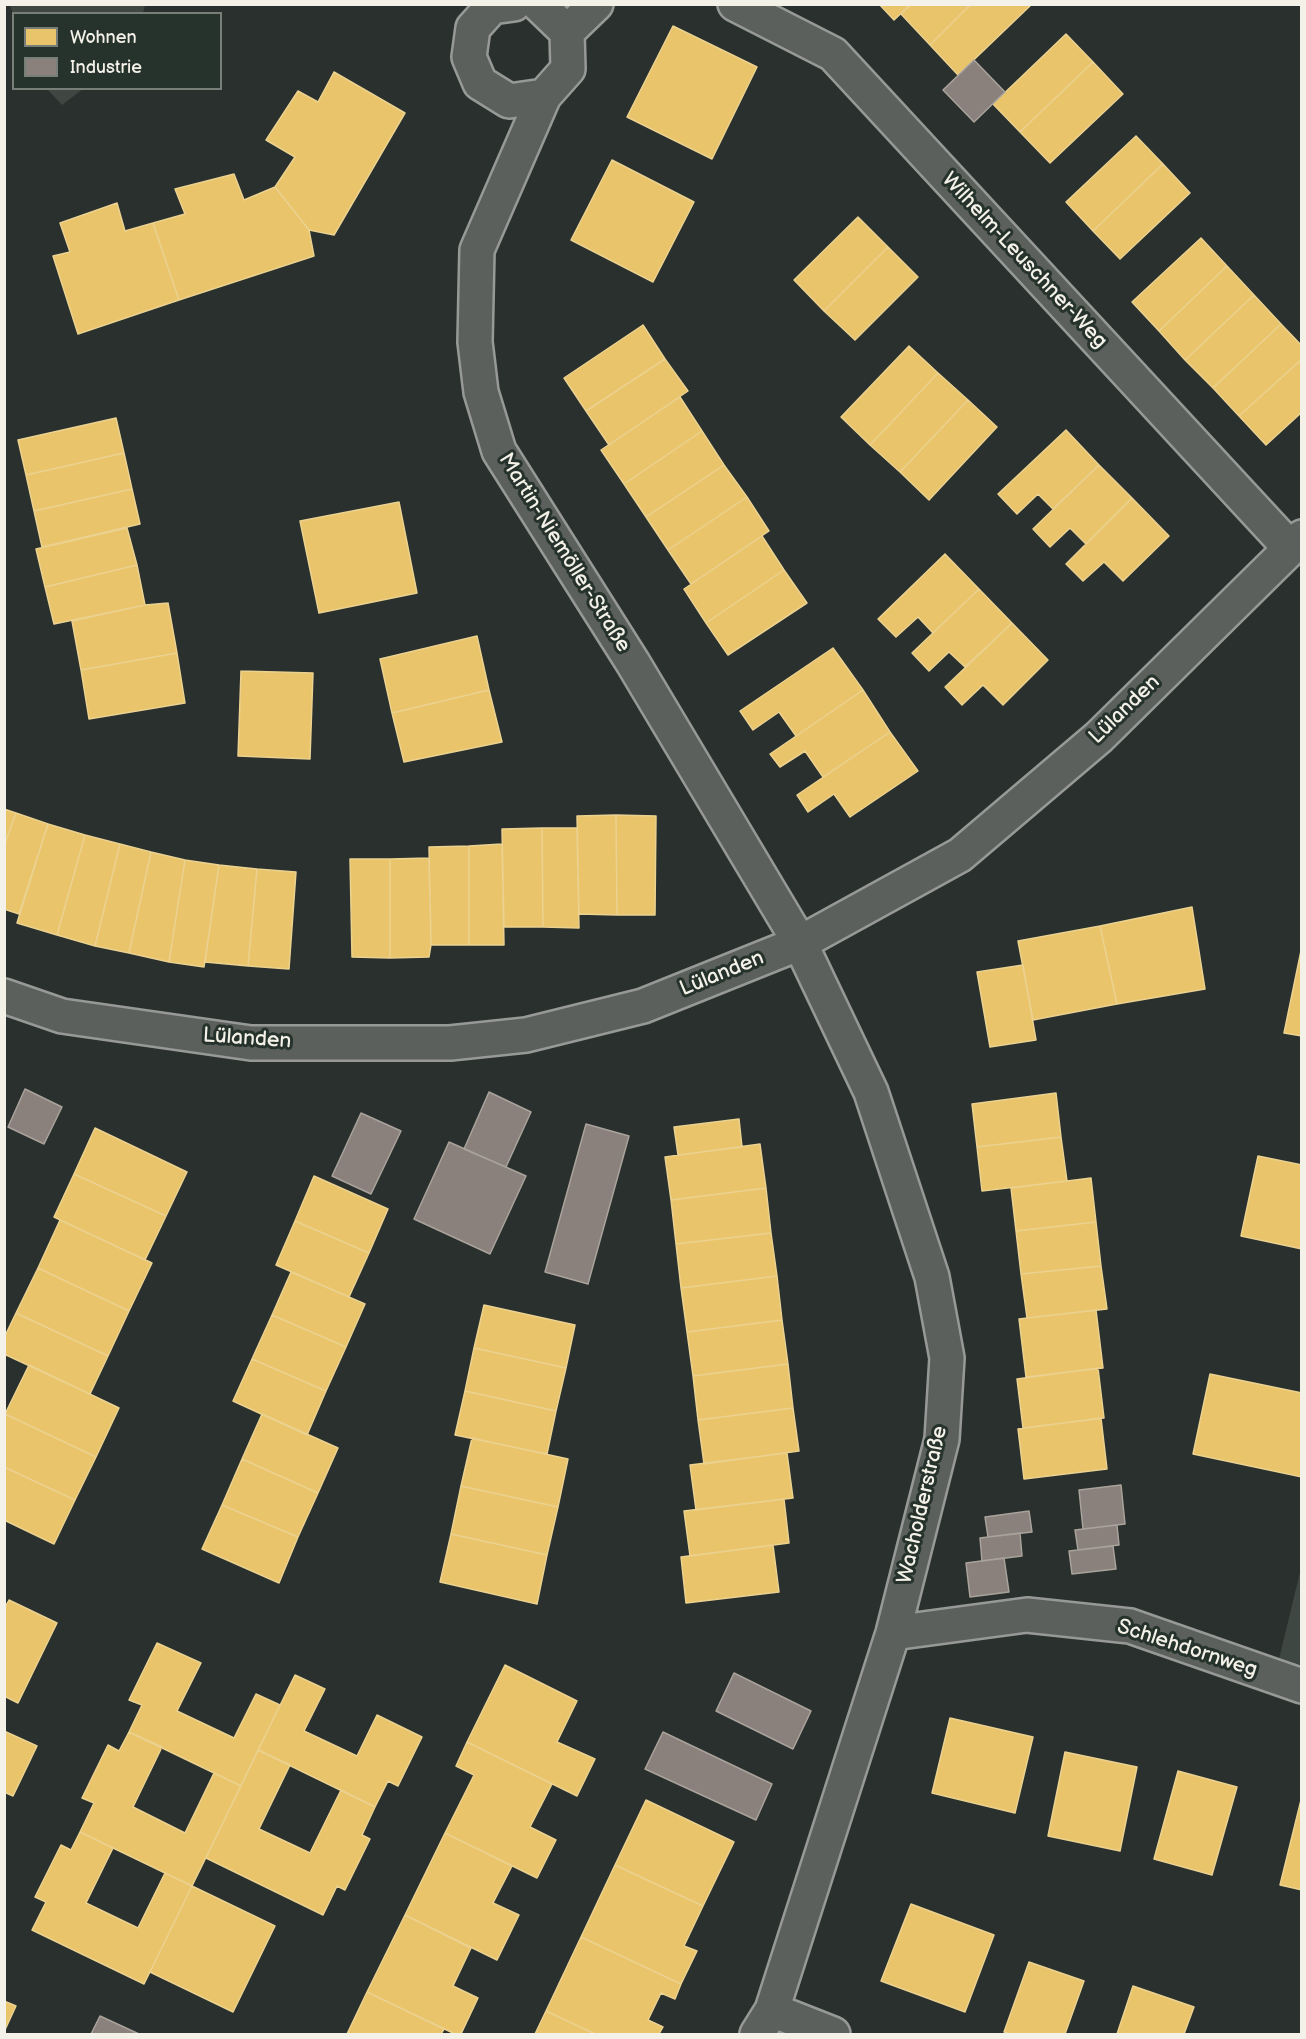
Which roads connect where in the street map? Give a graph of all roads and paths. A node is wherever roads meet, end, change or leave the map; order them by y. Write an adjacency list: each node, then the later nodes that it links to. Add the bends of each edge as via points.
1 (514, 4): 6 (street, via 492,7 473,28 468,57 480,83 509,101)
2 (538, 4): 5 (street)
3 (596, 4): 5 (street)
4 (735, 4): 7 (street, Wilhelm-Leuschner-Weg, via 833,54)
5 (567, 32): 6 (street, Martin-Niemöller-Straße, via 568,69)
6 (544, 96): 8 (street, Martin-Niemöller-Straße, via 477,250 475,342 481,392 499,451 633,663)
7 (1296, 543): 8 (street, Lülanden, via 1099,737 960,855)
8 (800, 943): 9 (street, Lülanden, via 643,1006 526,1035 450,1043 251,1043 62,1016); 10 (street, Wacholderstraße, via 872,1092 932,1277 947,1358 942,1439)
9 (4, 996)
10 (893, 1633): 11 (street, Schlehdornweg, via 1027,1615 1130,1626); 12 (street, Wacholderstraße)
11 (1302, 1686)
12 (764, 2022): 13 (street)
13 (833, 2034)

